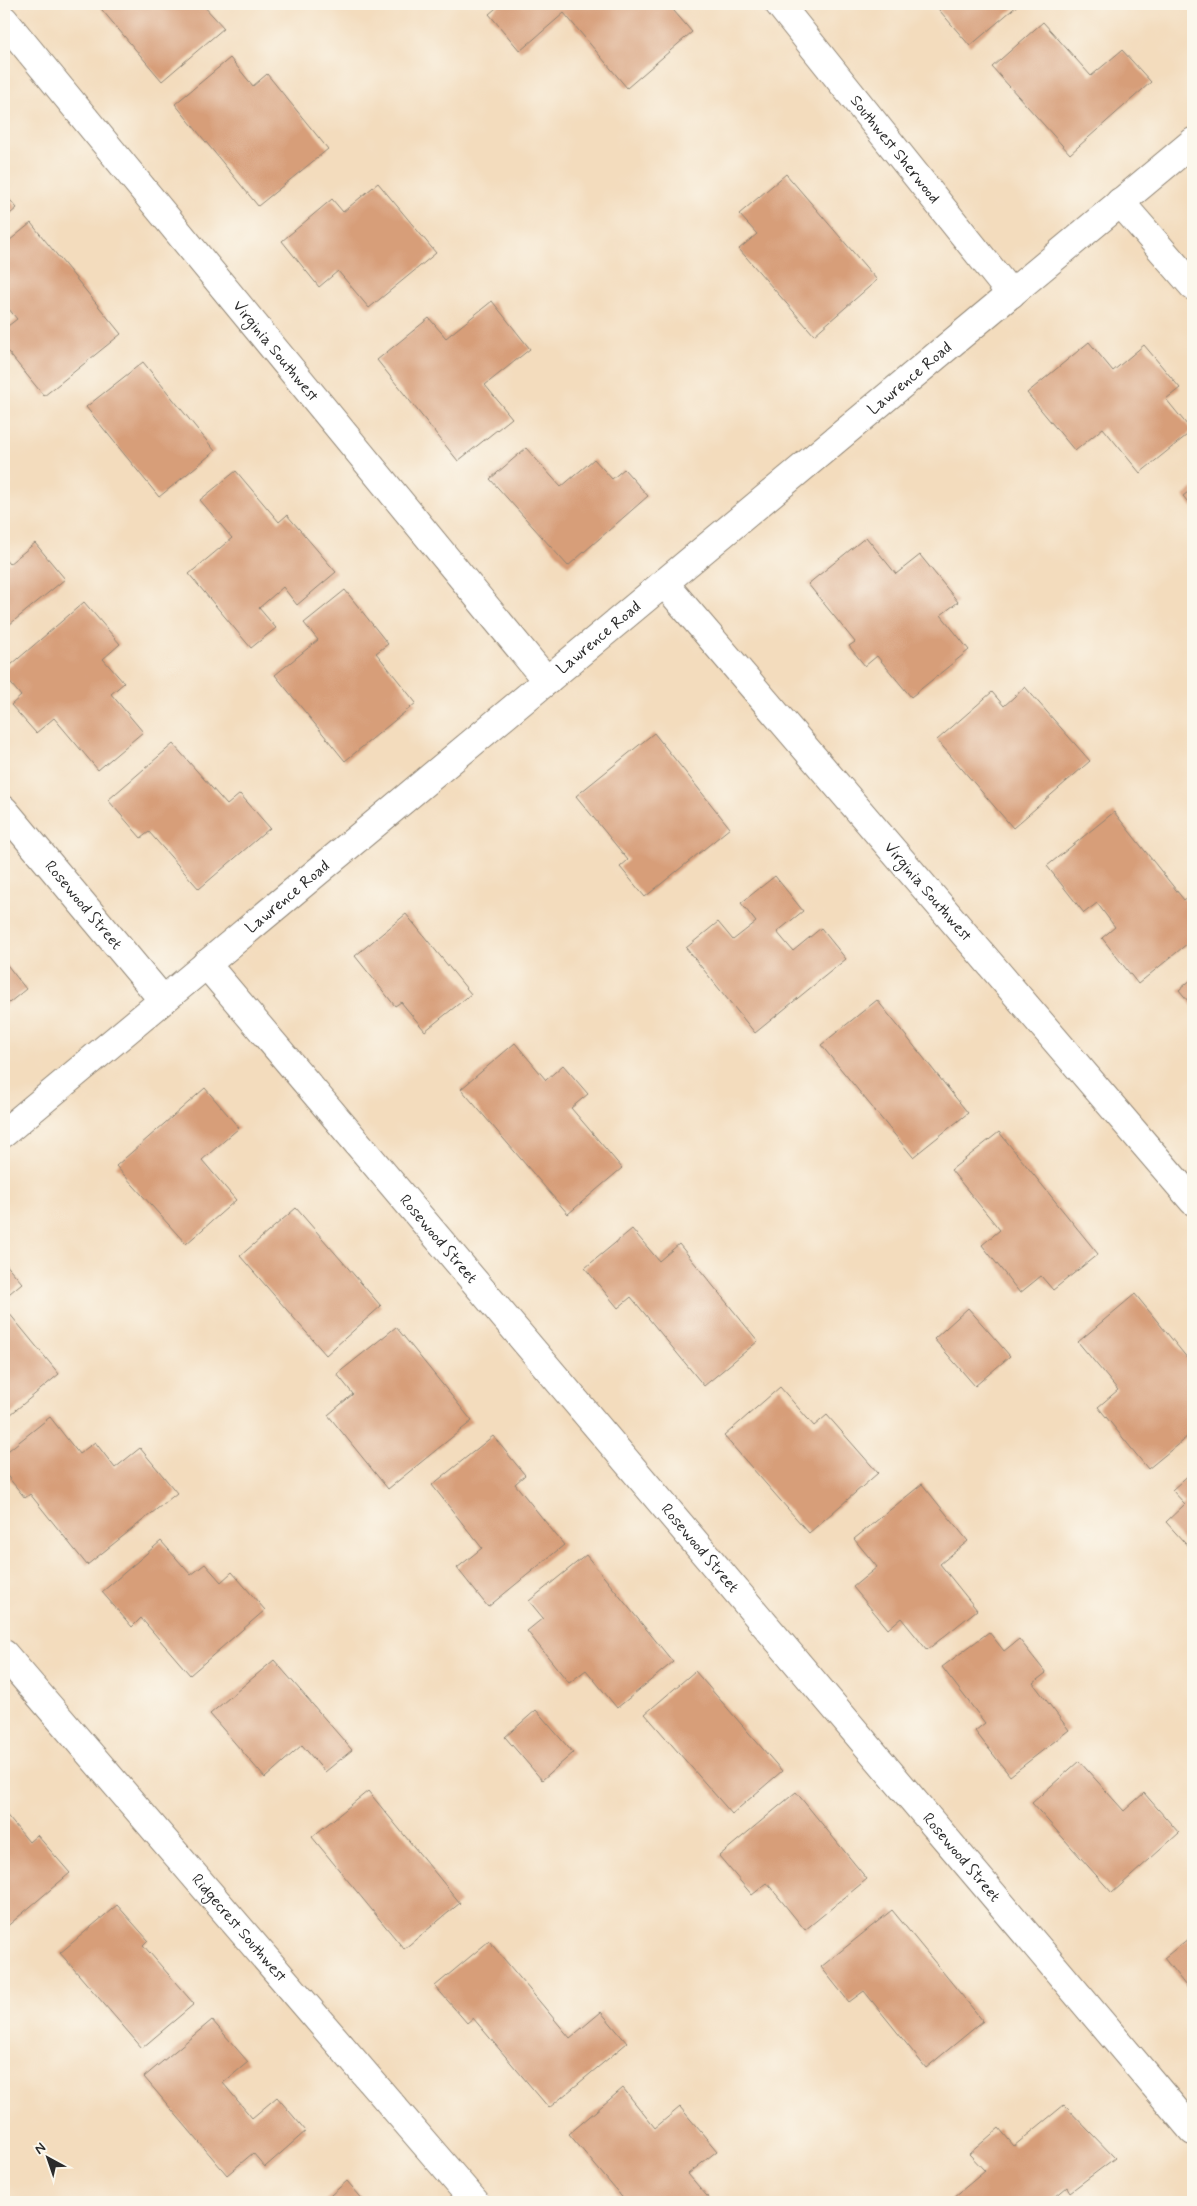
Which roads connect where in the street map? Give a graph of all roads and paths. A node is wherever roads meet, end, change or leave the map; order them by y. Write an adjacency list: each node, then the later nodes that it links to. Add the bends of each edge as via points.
1 (779, 4): 6 (street, Southwest Sherwood)
2 (4, 20): 8 (street, Virginia Southwest)
3 (1193, 142): 4 (street, Lawrence Road)
4 (1120, 202): 5 (street); 6 (street, Lawrence Road)
5 (1193, 286)
6 (1011, 294): 7 (street, Lawrence Road)
7 (664, 583): 8 (street, Lawrence Road); 13 (street, Virginia Southwest)
8 (547, 681): 10 (street, Lawrence Road)
9 (4, 810): 11 (street, Rosewood Street)
10 (206, 964): 11 (street, Lawrence Road); 15 (street, Rosewood Street)
11 (163, 1000): 12 (street, Lawrence Road)
12 (4, 1133)
13 (1193, 1201)
14 (4, 1654): 16 (street, Ridgecrest Southwest)
15 (1193, 2131)
16 (475, 2202)

